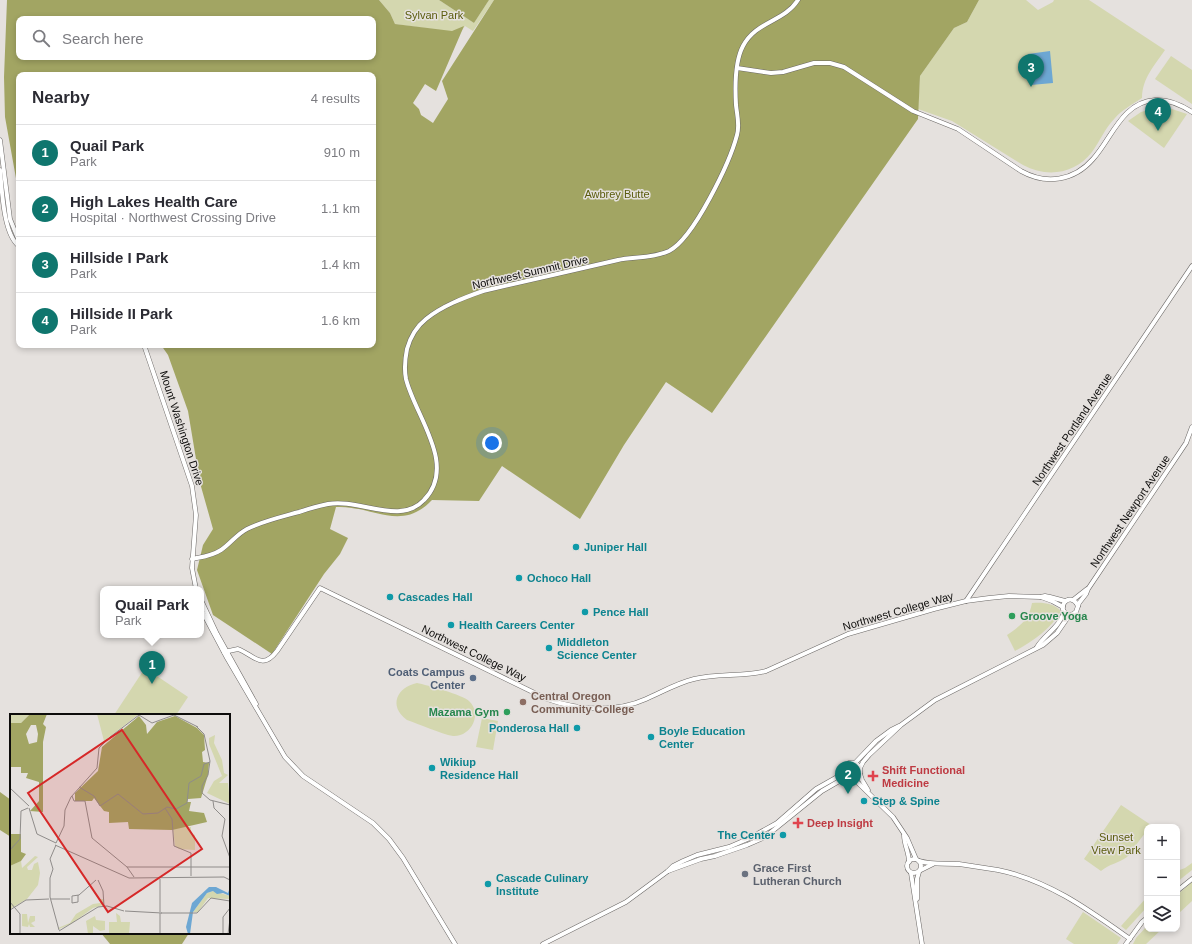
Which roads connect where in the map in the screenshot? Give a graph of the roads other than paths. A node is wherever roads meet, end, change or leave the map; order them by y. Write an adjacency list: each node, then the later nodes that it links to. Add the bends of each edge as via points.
1 (798, 0): 2 (street, Northwest Summit Drive, via 788,11 764,24 749,36 741,50)
2 (737, 68): 3 (street, via 771,73 814,63 838,64 914,111 958,129 1026,174 1050,180 1080,171 1092,160 1124,116 1145,101 1170,101); 14 (street, Northwest Summit Drive, via 737,134 715,189 676,246 662,253 620,260 467,296 432,315 413,334 405,358 406,378 409,391 427,429 437,467 433,488 423,502 413,508 395,512 344,503 327,504 273,519 247,530 213,554)
3 (1192, 112)
4 (0, 140): 6 (street, via 10,219)
5 (0, 170): 7 (street, via 9,228)
6 (16, 234)
7 (16, 243)
8 (1192, 266): 19 (street, Northwest Portland Avenue)
9 (145, 348): 14 (street, Mount Washington Drive, via 192,486 196,522)
10 (1192, 422): 11 (street)
11 (1192, 428): 13 (street, Northwest Newport Avenue)
12 (1192, 438): 13 (street, Northwest Newport Avenue)
13 (1186, 443): 16 (street, Northwest Newport Avenue)
14 (192, 559): 15 (street, Mount Washington Drive)
15 (195, 586)
16 (1088, 589): 18 (street, Northwest Newport Avenue); 21 (street, Northwest Newport Avenue)
17 (1040, 597): 19 (street, Northwest College Way, via 1009,596); 20 (street, Northwest College Way); 23 (street, Northwest College Way, via 1057,603)
18 (1073, 600): 20 (street); 21 (street)
19 (966, 601): 27 (street, Northwest College Way, via 848,634 766,671 692,679 639,702 616,707 575,707 547,699 320,588 271,658 261,661 238,649)
20 (1065, 601): 23 (street)
21 (1078, 606): 25 (street)
22 (204, 607): 27 (street)
23 (1064, 609): 25 (street, via 1067,614); 26 (street, via 1062,618 1054,630)
24 (204, 614): 27 (street)
25 (1072, 615): 26 (street, via 1050,640)
26 (1037, 647): 28 (street, via 946,693)
27 (226, 652): 48 (street, via 253,705 296,770 373,823 389,839)
28 (901, 725): 29 (street, via 876,741); 30 (street, via 869,755)
29 (855, 763): 30 (street); 31 (street, via 846,765)
30 (860, 768): 32 (street)
31 (843, 771): 33 (street); 40 (street, via 816,789 777,823 729,847 683,861)
32 (860, 774): 34 (street); 35 (street)
33 (848, 778): 34 (street); 40 (street, via 822,791 765,837)
34 (854, 779): 35 (street)
35 (872, 796): 36 (street, via 893,817)
36 (904, 836): 37 (street); 38 (street)
37 (918, 860): 38 (street, via 912,859); 39 (street); 41 (street, via 922,865)
38 (909, 862): 42 (street, via 908,869)
39 (933, 864): 41 (street); 47 (street, via 959,864 1024,877 1061,894)
40 (668, 871): 49 (street, via 626,902)
41 (920, 871): 42 (street); 45 (street, via 917,879)
42 (911, 873): 45 (street)
43 (1192, 879): 44 (street)
44 (1180, 889)
45 (917, 903): 50 (street)
46 (1144, 922): 47 (street)
47 (1130, 938): 51 (street)
48 (455, 944)
49 (543, 944)
50 (922, 944)
51 (1126, 944)

